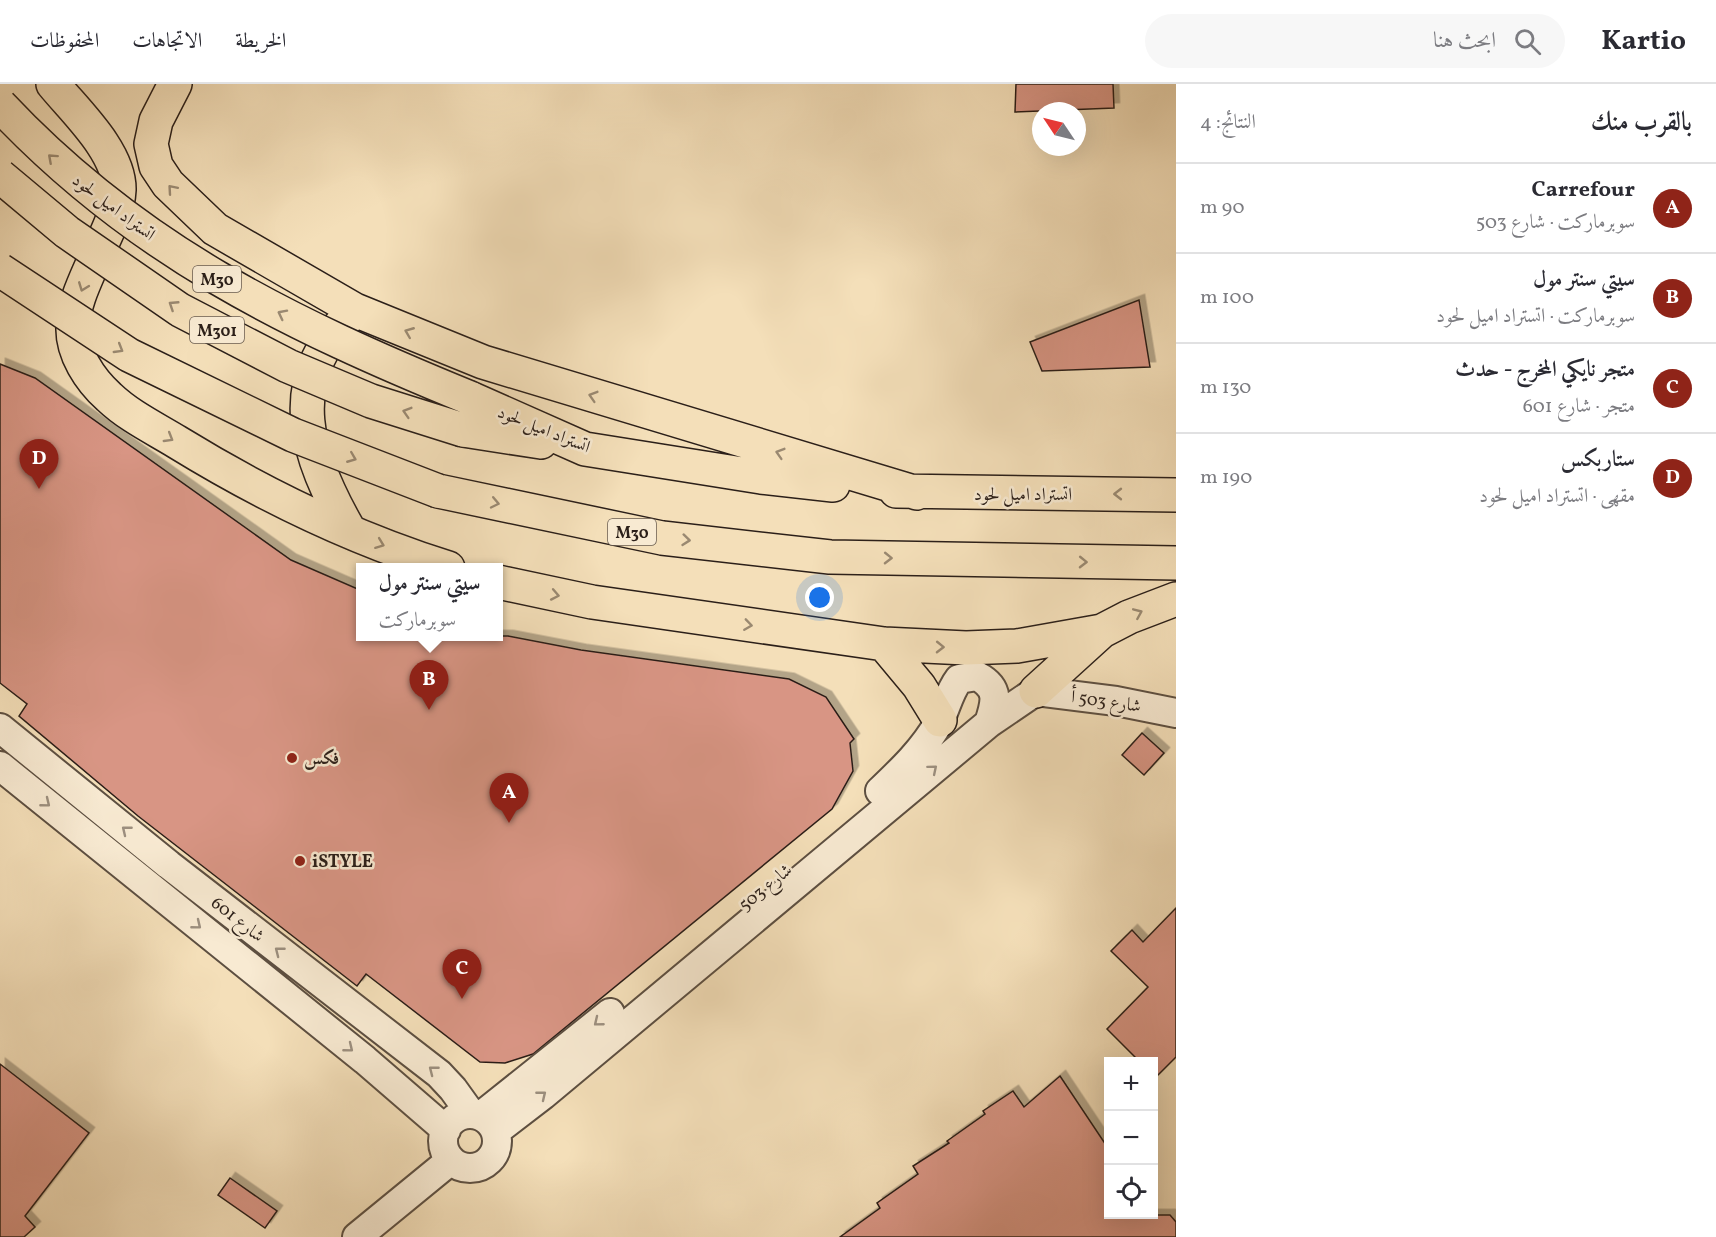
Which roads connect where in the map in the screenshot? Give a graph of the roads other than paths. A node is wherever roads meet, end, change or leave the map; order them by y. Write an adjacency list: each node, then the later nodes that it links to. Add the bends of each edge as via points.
1 (53, 84): 5 (highway, via 88,124)
2 (175, 84): 4 (highway, via 153,133)
3 (0, 105): 9 (highway, اتستراد اميل لحود / M30, one-way to 3, bridge, via 356,351 238,291 177,254 103,201 50,156)
4 (154, 162): 5 (highway); 8 (highway, one-way to 4, via 215,229 178,196)
5 (117, 173): 12 (highway, one-way to 12, via 119,191 112,219 82,291 72,328 81,362 91,378 125,411 218,468)
6 (0, 176): 9 (highway, M301, one-way to 6, bridge, via 462,430 371,401 288,366 180,310 67,232)
7 (0, 270): 14 (highway, M30, one-way to 14, bridge, via 138,360 293,435 438,491 662,538 830,557)
8 (355, 310): 10 (highway, one-way to 8, via 483,362); 12 (highway, via 333,331 318,356 308,384 306,414 326,489)
9 (585, 449): 10 (highway, اتستراد اميل لحود / M30, via 820,484)
10 (917, 493): 11 (highway, اتستراد اميل لحود / M30, one-way to 10)
11 (1176, 495)
12 (349, 530): 13 (highway, one-way to 13)
13 (437, 563)
14 (1176, 563)
15 (503, 583): 18 (highway, one-way to 18, via 592,602)
16 (1176, 599): 17 (highway, one-way to 16)
17 (1102, 631): 18 (highway, one-way to 17, via 1017,646); 19 (highway)
18 (884, 644): 21 (highway, via 919,686)
19 (1036, 691): 20 (street, شارع 503 أ); 22 (street, شارع 503)
20 (1176, 713)
21 (940, 720): 22 (street, شارع 503, via 959,679 978,676 995,692); 25 (street, شارع 503, one-way to 25, via 911,760 865,805)
22 (989, 723): 25 (street, شارع 503, one-way to 22, via 543,1095)
23 (0, 728): 25 (street, شارع 601, one-way to 23, via 439,1074)
24 (0, 766): 26 (street, شارع 601, one-way to 26)
25 (483, 1120): 26 (street, via 461,1116); 27 (street, via 495,1152 489,1160 470,1168)
26 (446, 1130): 27 (street, via 445,1151)
27 (451, 1160): 28 (street)
28 (357, 1237)

